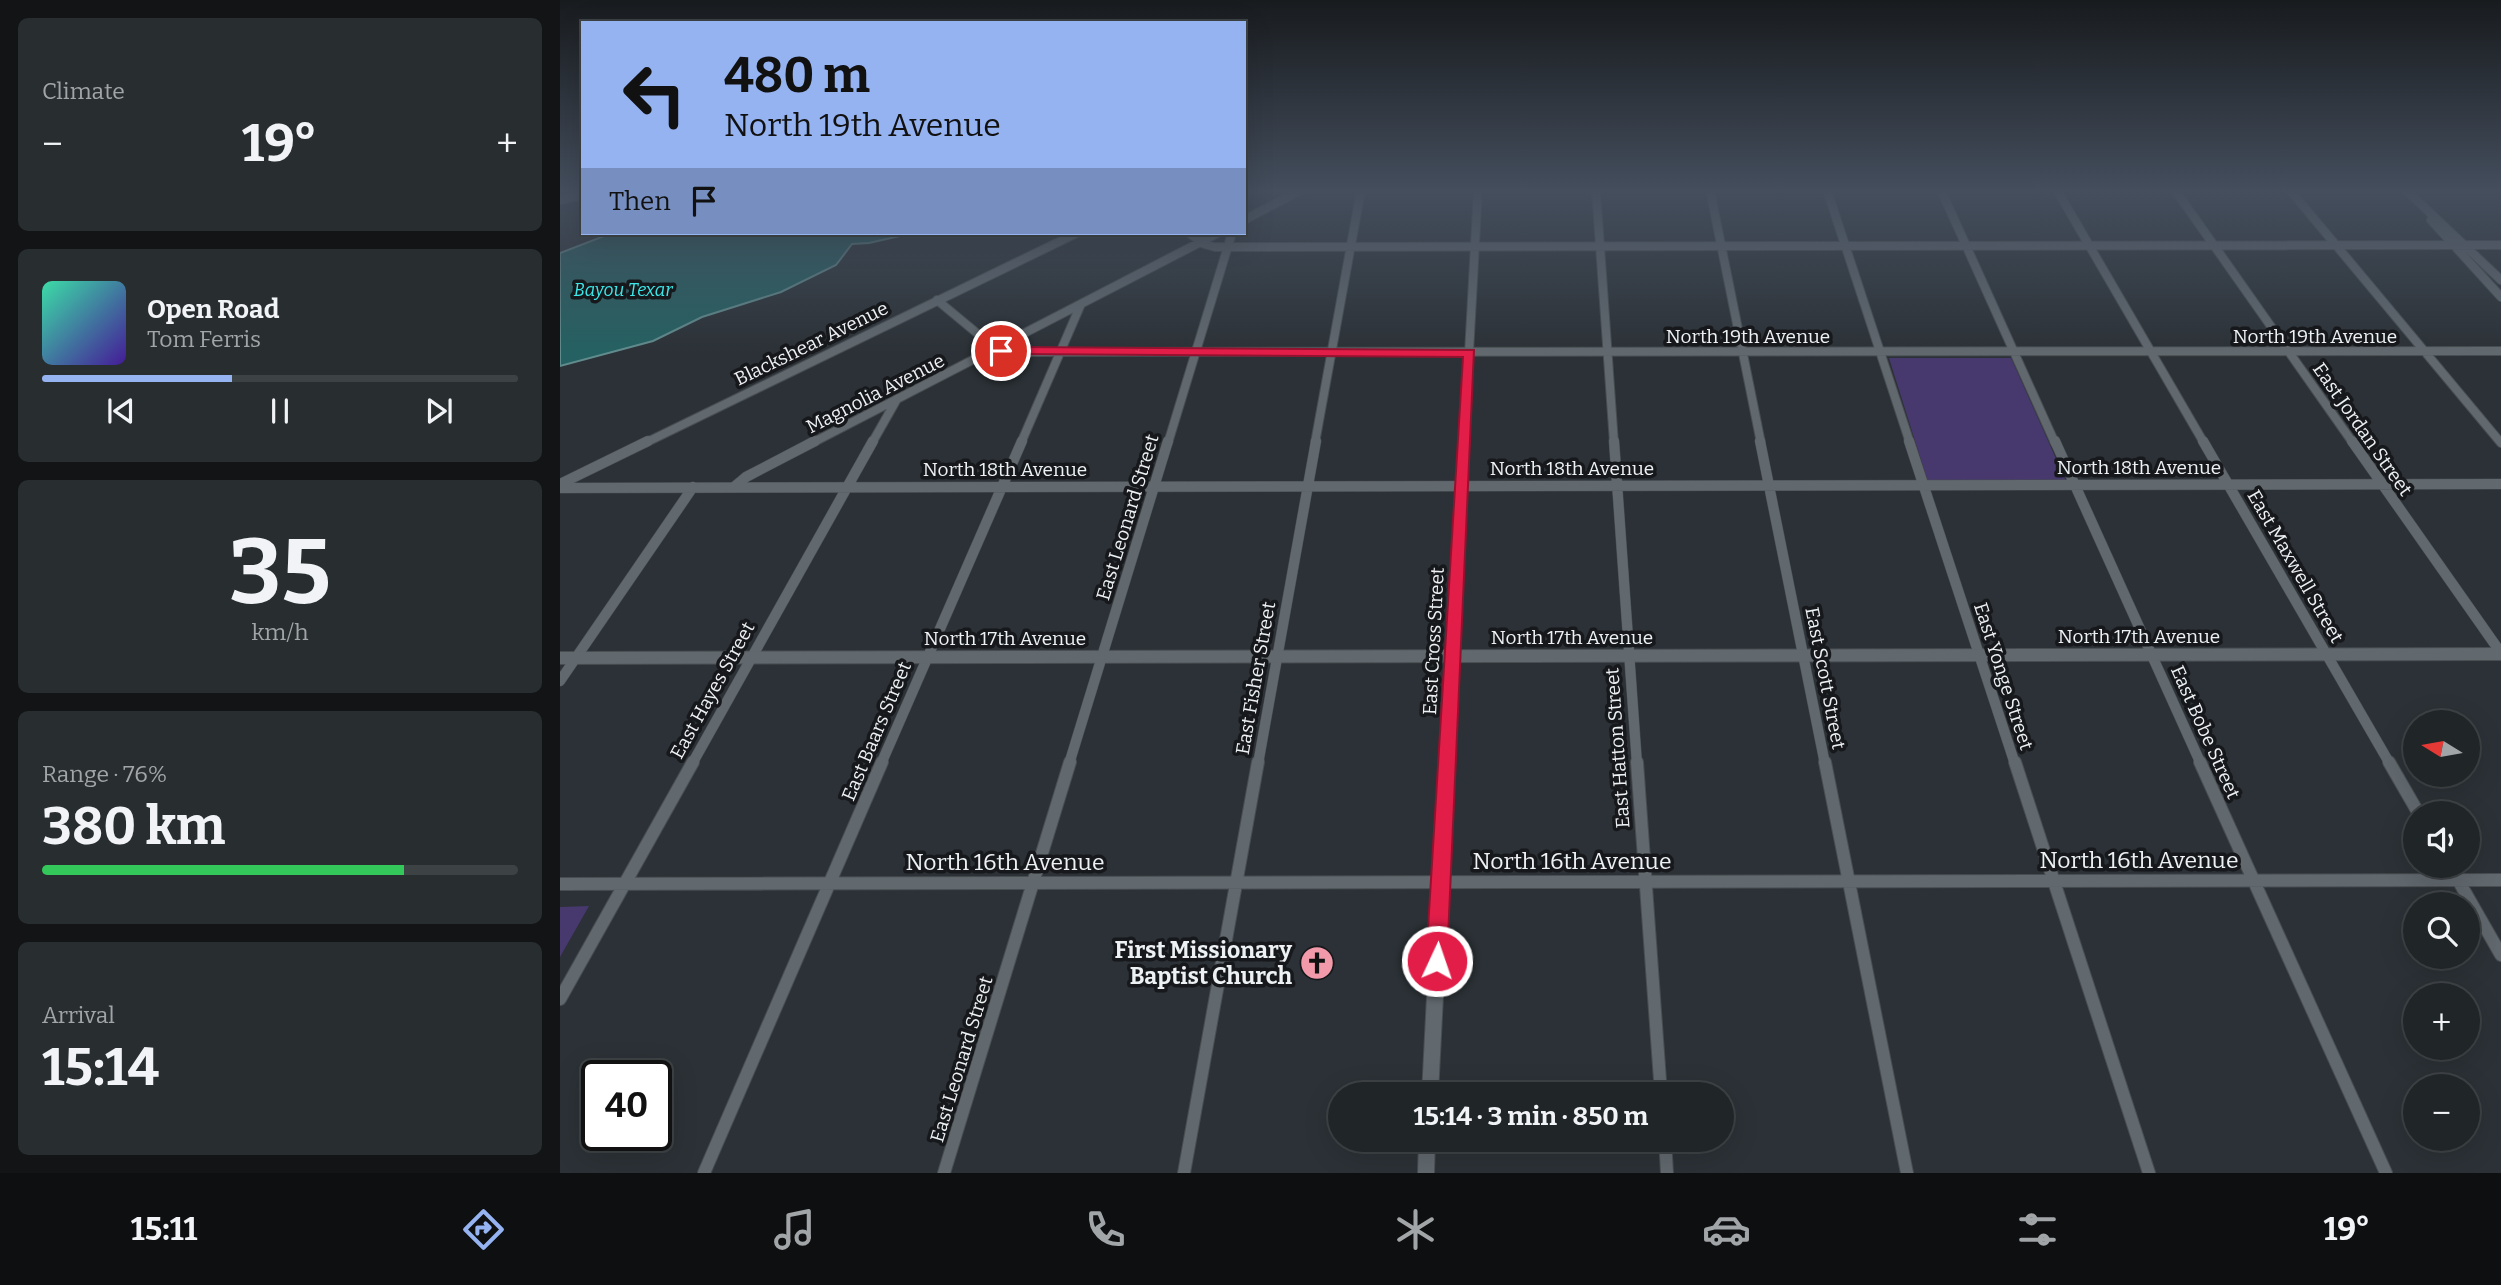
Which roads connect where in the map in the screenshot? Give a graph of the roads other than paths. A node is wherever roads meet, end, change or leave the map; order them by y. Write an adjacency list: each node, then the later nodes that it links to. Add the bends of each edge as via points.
1 (1052, 245): 21 (street, Blackshear Avenue)
2 (1196, 245): 22 (street, Magnolia Avenue)
3 (1206, 245): 14 (street)
4 (1845, 245): 5 (street); 18 (street); 30 (street, East Yonge Street)
5 (1966, 245): 6 (street); 31 (street, East Bobe Street)
6 (2089, 245): 7 (street); 24 (street, East Maxwell Street)
7 (2213, 245): 8 (street); 25 (street, East Jordan Street)
8 (2335, 245): 9 (street); 26 (street)
9 (2365, 245)
10 (2452, 245): 20 (street)
11 (2462, 245): 12 (street)
12 (2466, 245): 13 (street); 19 (street)
13 (2501, 245)
14 (1228, 246): 15 (street); 33 (street, East Leonard Street)
15 (1351, 246): 16 (street); 34 (street, East Fisher Street)
16 (1474, 246): 17 (street); 35 (street, East Cross Street)
17 (1600, 246): 18 (street); 28 (street, East Hatton Street)
18 (1721, 246): 29 (street, East Scott Street)
19 (2501, 280)
20 (2501, 297)
21 (937, 300): 23 (street); 46 (street, Blackshear Avenue)
22 (1081, 304): 23 (street, Magnolia Avenue); 32 (street, East Baars Street)
23 (995, 348): 32 (street, North 19th Avenue); 36 (street, Magnolia Avenue)
24 (2151, 351): 25 (street, North 19th Avenue); 31 (street, North 19th Avenue); 39 (street, East Maxwell Street)
25 (2288, 351): 26 (street, North 19th Avenue); 40 (street, East Jordan Street)
26 (2424, 351): 27 (street, North 19th Avenue); 37 (street)
27 (2501, 351)
28 (1607, 352): 29 (street, North 19th Avenue); 35 (street, North 19th Avenue); 43 (street, East Hatton Street)
29 (1743, 352): 30 (street, North 19th Avenue); 44 (street, East Scott Street)
30 (1880, 352): 31 (street, North 19th Avenue); 45 (street, East Yonge Street)
31 (2014, 352): 38 (street, East Bobe Street)
32 (1058, 353): 33 (street, North 19th Avenue); 52 (street, East Baars Street)
33 (1195, 353): 34 (street, North 19th Avenue); 47 (street, East Leonard Street)
34 (1332, 353): 35 (street, North 19th Avenue); 48 (street, East Fisher Street)
35 (1469, 353): 42 (street, East Cross Street)
36 (897, 399): 50 (street, Magnolia Avenue); 51 (street, East Hayes Street)
37 (2501, 443)
38 (2074, 484): 39 (street, North 18th Avenue); 45 (street, North 18th Avenue); 55 (street, East Bobe Street)
39 (2228, 484): 40 (street, North 18th Avenue); 56 (street, East Maxwell Street)
40 (2382, 484): 41 (street, North 18th Avenue); 53 (street, East Jordan Street)
41 (2501, 484)
42 (1462, 485): 43 (street, North 18th Avenue); 48 (street, North 18th Avenue); 57 (street, East Cross Street)
43 (1617, 485): 44 (street, North 18th Avenue); 58 (street, East Hatton Street)
44 (1769, 485): 45 (street, North 18th Avenue); 59 (street, East Scott Street)
45 (1923, 485): 54 (street, East Yonge Street)
46 (560, 486): 49 (street, North 18th Avenue)
47 (1155, 486): 48 (street, North 18th Avenue); 52 (street, North 18th Avenue); 62 (street, East Leonard Street)
48 (1307, 486): 63 (street, East Fisher Street)
49 (692, 487): 50 (street, North 18th Avenue); 65 (street)
50 (734, 487): 51 (street, North 18th Avenue)
51 (846, 487): 52 (street, North 18th Avenue); 60 (street, East Hayes Street)
52 (1001, 487): 61 (street, East Baars Street)
53 (2501, 653): 56 (street, North 17th Avenue)
54 (1979, 655): 55 (street, North 17th Avenue); 59 (street, North 17th Avenue); 72 (street, East Yonge Street)
55 (2152, 655): 56 (street, North 17th Avenue); 68 (street, East Bobe Street)
56 (2327, 655): 67 (street, East Maxwell Street)
57 (1453, 656): 58 (street, North 17th Avenue); 63 (street, North 17th Avenue); 73 (street, East Cross Street)
58 (1629, 656): 59 (street, North 17th Avenue); 74 (street, East Hatton Street)
59 (1804, 656): 71 (street, East Scott Street)
60 (750, 657): 61 (street, North 17th Avenue); 65 (street, North 17th Avenue); 79 (street, East Hayes Street)
61 (927, 657): 62 (street, North 17th Avenue); 75 (street, East Baars Street)
62 (1102, 657): 63 (street, North 17th Avenue); 76 (street, East Leonard Street)
63 (1277, 657): 77 (street, East Fisher Street)
64 (560, 658): 65 (street, North 17th Avenue)
65 (576, 658): 66 (street)
66 (560, 681)
67 (2411, 801)
68 (2254, 880): 69 (street, North 16th Avenue); 72 (street, North 16th Avenue); 93 (street, East Bobe Street)
69 (2458, 880): 70 (street, North 16th Avenue); 80 (street)
70 (2501, 880)
71 (1849, 881): 72 (street, North 16th Avenue); 74 (street, North 16th Avenue); 91 (street, East Scott Street)
72 (2053, 881): 92 (street, East Yonge Street)
73 (1441, 882): 74 (street, North 16th Avenue); 77 (street, North 16th Avenue); 82 (street, East Cross Street)
74 (1646, 882): 83 (street, East Hatton Street)
75 (829, 883): 76 (street, North 16th Avenue); 79 (street, North 16th Avenue); 86 (street, East Baars Street)
76 (1032, 883): 77 (street, North 16th Avenue); 87 (street, East Leonard Street)
77 (1236, 883): 88 (street, East Fisher Street)
78 (560, 884): 79 (street, North 16th Avenue)
79 (624, 884): 81 (street, East Hayes Street)
80 (2501, 955)
81 (560, 999)
82 (1431, 1082)
83 (1660, 1082)
84 (1427, 1152): 89 (street)
85 (1666, 1152): 90 (street)
86 (704, 1173)
87 (944, 1173)
88 (1184, 1173)
89 (1426, 1173)
90 (1667, 1173)
91 (1907, 1173)
92 (2149, 1173)
93 (2386, 1173)

